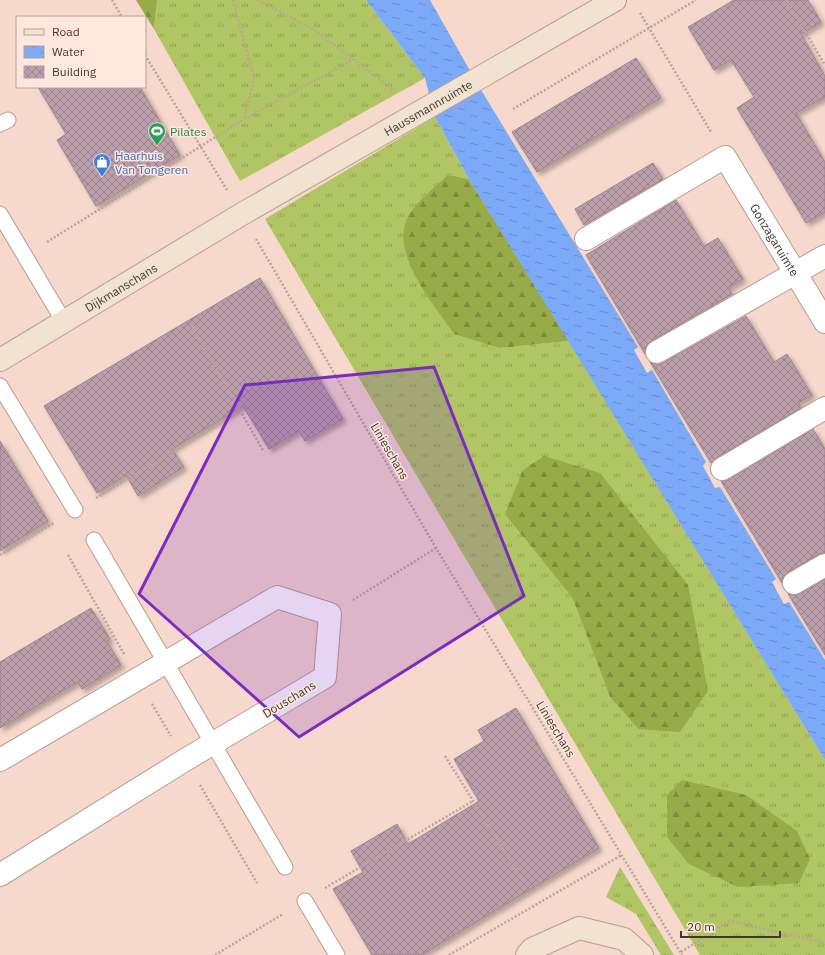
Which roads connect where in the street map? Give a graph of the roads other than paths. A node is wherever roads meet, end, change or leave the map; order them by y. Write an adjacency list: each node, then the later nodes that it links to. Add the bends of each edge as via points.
1 (615, 0): 3 (street, Haussmannruimte)
2 (0, 214): 7 (lane)
3 (242, 214): 7 (street, Dijkmanschans)
4 (586, 239): 6 (street, Gonzagaruimte, via 725,157)
5 (825, 256): 6 (street)
6 (796, 272): 8 (street, Gonzagaruimte); 9 (street)
7 (64, 322): 10 (street, Dijkmanschans)
8 (825, 322)
9 (657, 352)
10 (0, 360)
11 (0, 386): 14 (lane)
12 (825, 408): 13 (street)
13 (722, 469)
14 (75, 510)
15 (94, 540): 18 (lane)
16 (825, 565): 17 (street)
17 (794, 583)
18 (167, 663): 19 (lane); 19 (street, Douschans, via 277,597 330,614 325,678); 20 (street)
19 (213, 744): 21 (lane); 22 (street, Douschans)
20 (0, 760)
21 (285, 866)
22 (0, 875)
23 (305, 900): 24 (lane)
24 (337, 955)
25 (527, 955): 26 (street, via 532,949 579,928 624,939)
26 (642, 955)

